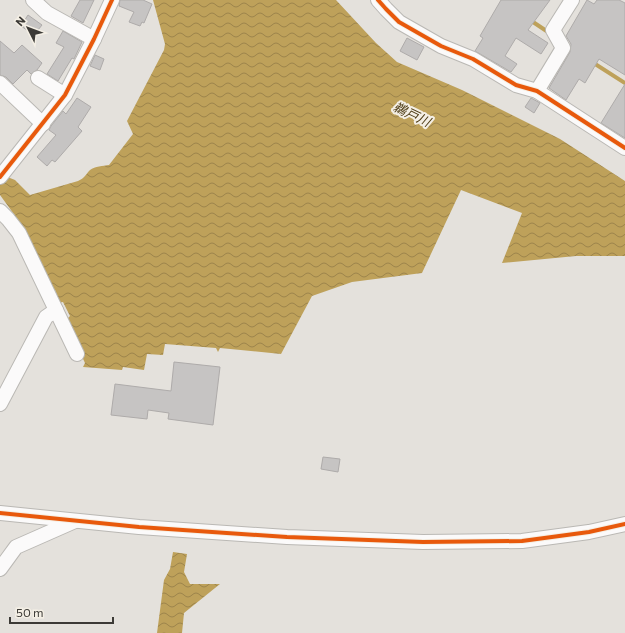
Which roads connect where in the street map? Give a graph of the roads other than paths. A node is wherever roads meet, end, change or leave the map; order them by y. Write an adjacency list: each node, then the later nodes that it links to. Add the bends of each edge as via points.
1 (33, 0): 5 (street, via 47,13)
2 (112, 0): 5 (street)
3 (378, 0): 8 (street, via 399,22 421,35 472,59 516,85)
4 (572, 0): 8 (street, via 553,30 563,48)
5 (94, 39): 9 (street)
6 (38, 78): 9 (street)
7 (0, 82): 10 (street)
8 (537, 91): 11 (street)
9 (65, 95): 10 (street)
10 (43, 124): 12 (street)
11 (625, 148)
12 (2, 175)
13 (0, 211): 14 (street, via 19,233)
14 (56, 310): 15 (street); 16 (street, via 46,317)
15 (77, 354)
16 (0, 404)
17 (0, 513): 18 (street)
18 (75, 521): 19 (street, via 287,537 423,542 522,541 589,532); 20 (street, via 16,547)
19 (625, 524)
20 (0, 569)

